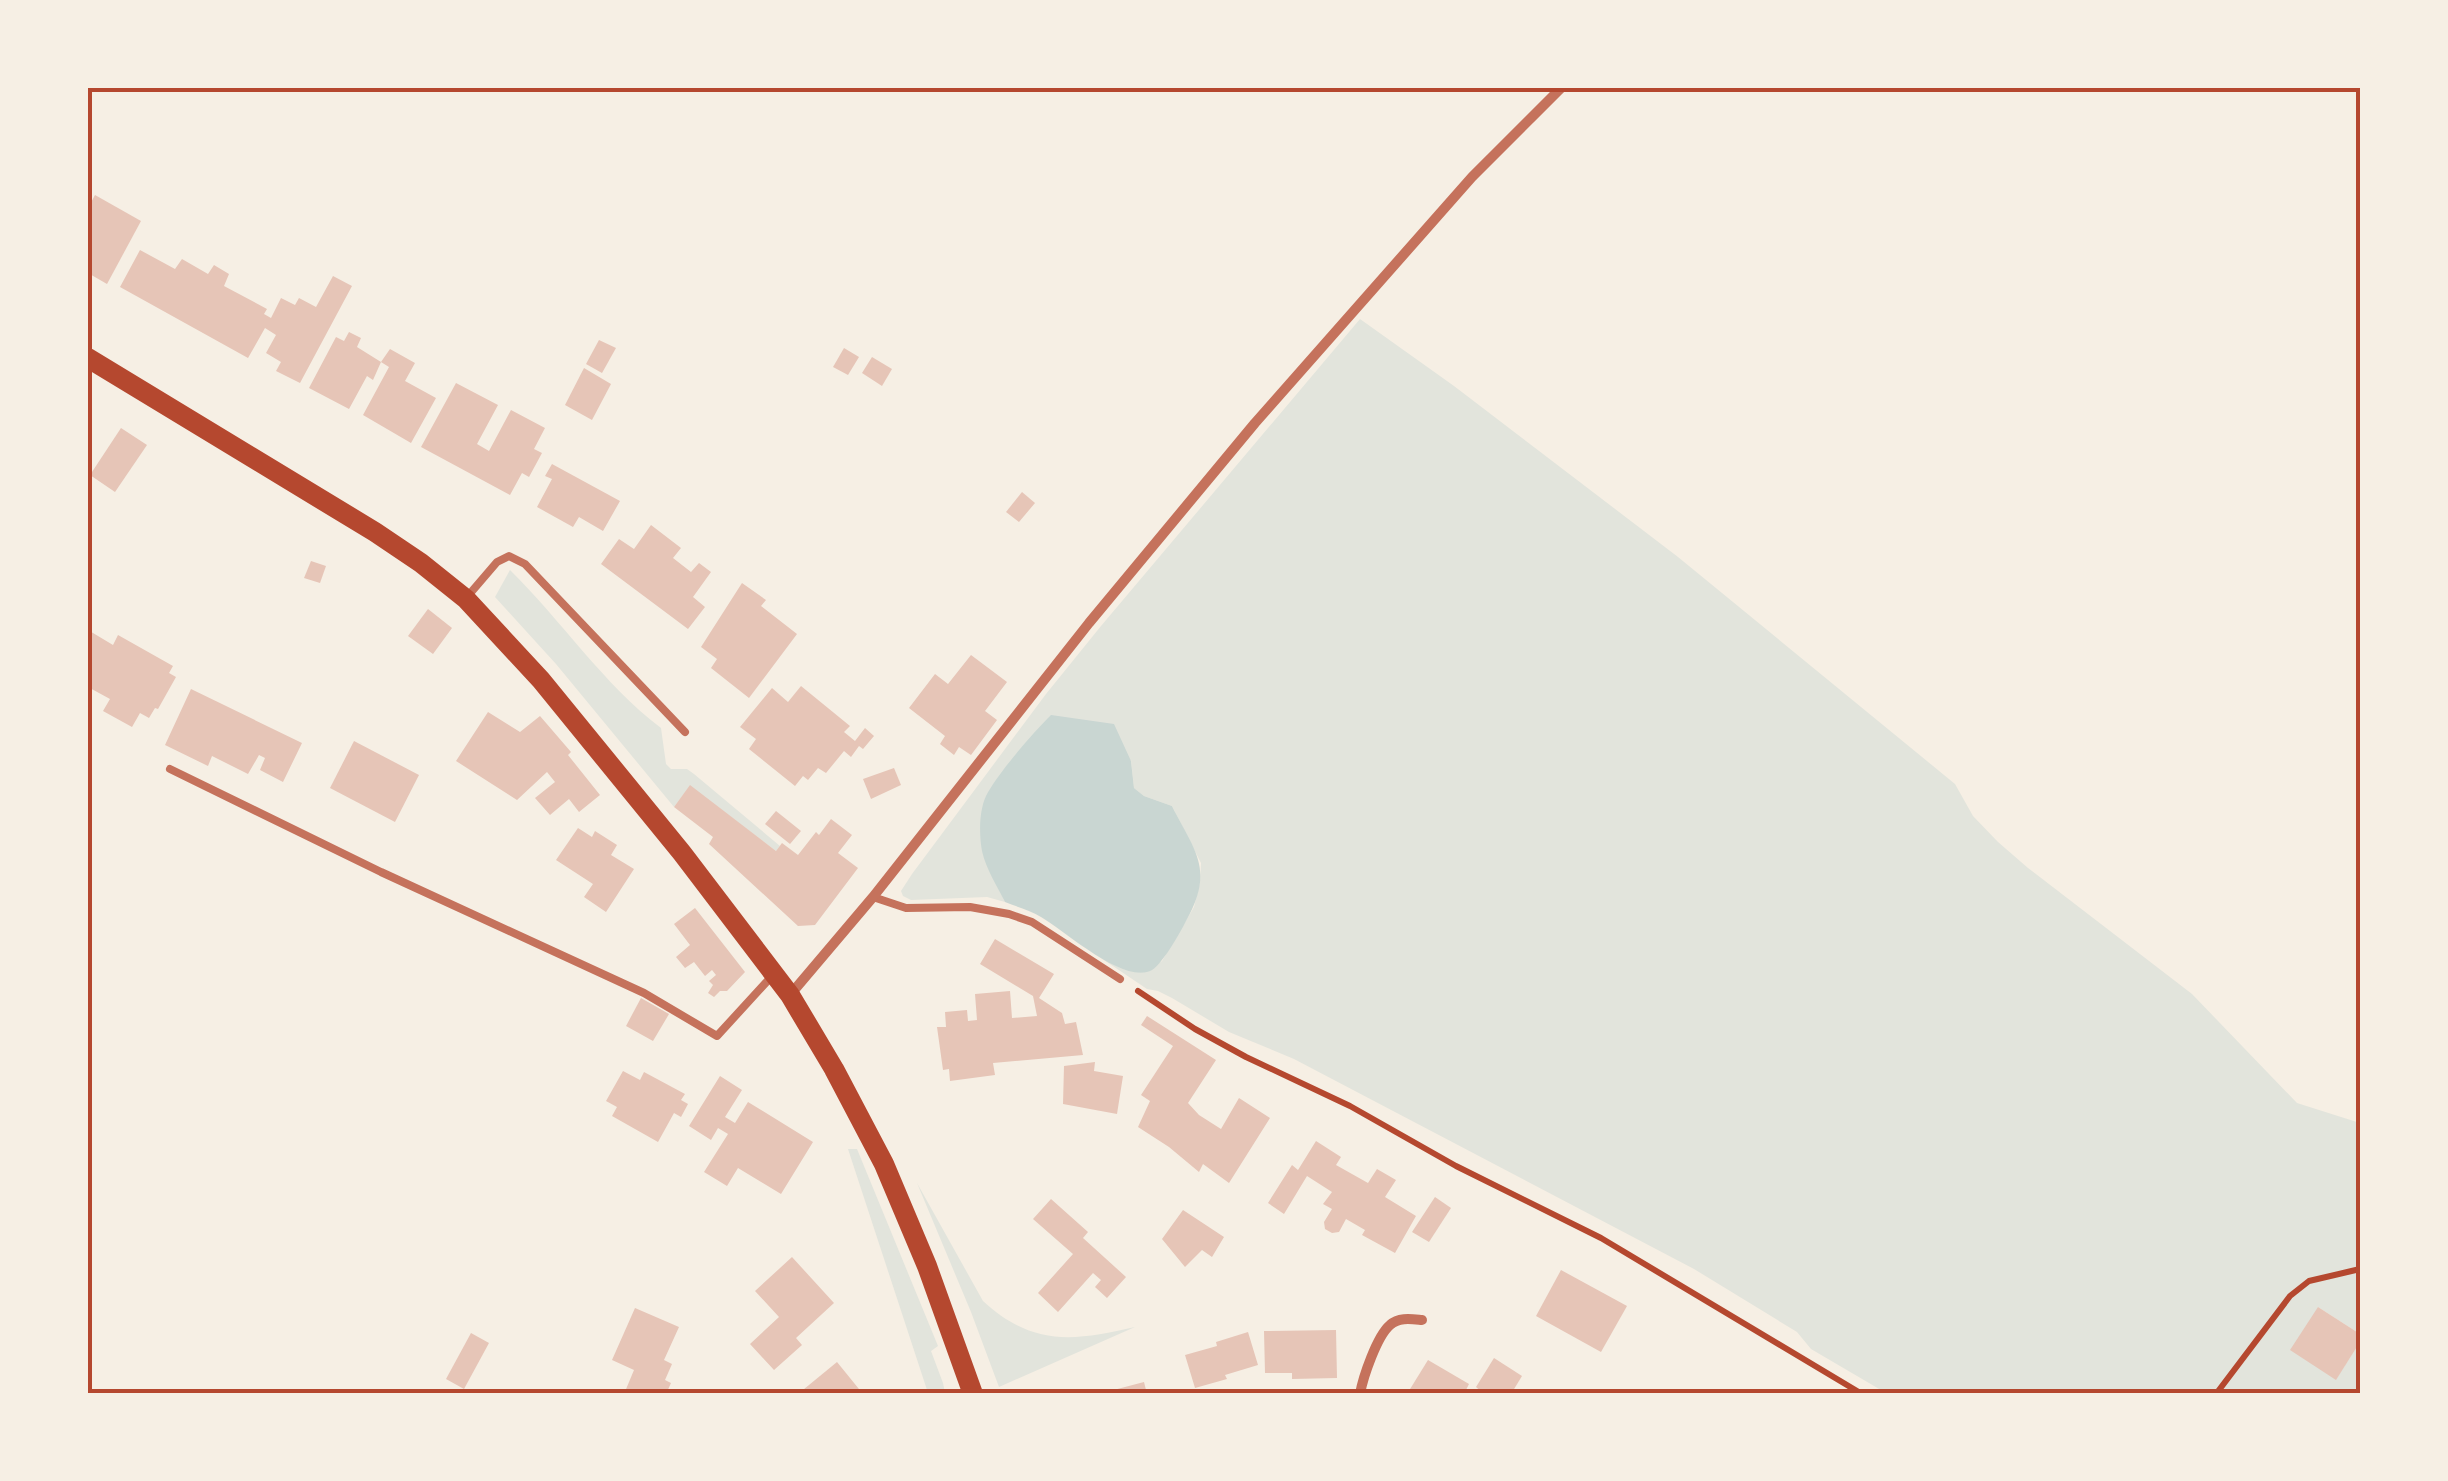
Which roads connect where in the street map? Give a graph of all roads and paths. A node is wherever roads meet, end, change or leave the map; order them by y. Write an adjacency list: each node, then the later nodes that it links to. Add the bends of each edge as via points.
1 (1560, 88): 6 (street, via 1255,422)
2 (88, 358): 3 (main road, via 375,532)
3 (466, 599): 4 (lane, via 497,562 509,556 525,564); 7 (main road, via 602,752)
4 (686, 732)
5 (170, 769): 7 (lane, via 644,993 717,1036)
6 (873, 896): 8 (lane, via 906,908 1009,914); 9 (street)
7 (774, 974): 9 (main road)
8 (1120, 980): 14 (path, via 1246,1057 1601,1238)
9 (790, 995): 12 (main road, via 884,1164)
10 (2360, 1269): 15 (path, via 2309,1280 2290,1296)
11 (1422, 1320): 13 (street, via 1390,1324)
12 (973, 1394)
13 (1360, 1394)
14 (1862, 1394)
15 (2216, 1394)

